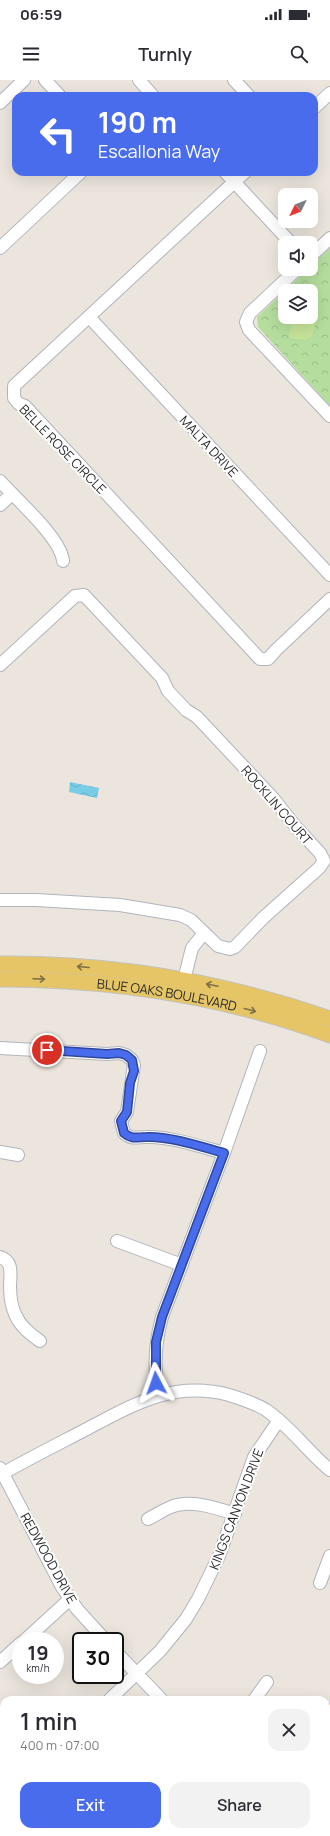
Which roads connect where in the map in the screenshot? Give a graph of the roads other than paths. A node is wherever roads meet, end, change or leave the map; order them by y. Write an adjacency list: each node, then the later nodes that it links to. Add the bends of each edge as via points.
1 (24, 80): 9 (street)
2 (45, 80): 5 (street)
3 (139, 80): 6 (street)
4 (234, 80): 7 (street)
5 (56, 92)
6 (150, 92)
7 (245, 92)
8 (330, 93): 10 (street)
9 (0, 103)
10 (318, 104)
11 (77, 176): 17 (street)
12 (229, 176): 14 (street)
13 (241, 176): 14 (street, BELLE ROSE CIRCLE)
14 (235, 182): 15 (street); 20 (street, BELLE ROSE CIRCLE)
15 (285, 236)
16 (330, 238): 18 (street)
17 (0, 248)
18 (318, 249)
19 (290, 276): 21 (street, via 250,313 246,322 250,330)
20 (89, 317): 26 (street, MALTA DRIVE); 27 (street, BELLE ROSE CIRCLE, via 14,386 14,398 30,412 260,658 268,660 272,657 276,650)
21 (330, 416)
22 (0, 481): 23 (street)
23 (12, 494): 24 (street); 25 (street, via 59,546)
24 (0, 505)
25 (63, 560)
26 (330, 575)
27 (330, 599)
28 (0, 665): 30 (street, ROCKLIN COURT, via 75,596 84,595 162,678 168,691 186,710 197,717 273,798 320,853 324,861 319,868 272,909 235,947 230,949 218,946)
29 (0, 900): 30 (street, ROCKLIN COURT, via 120,905 146,909 186,916)
30 (204, 933): 33 (street, via 192,948)
31 (0, 964): 33 (main road, BLUE OAKS BOULEVARD, one-way to 31, via 89,967)
32 (0, 979): 35 (main road, BLUE OAKS BOULEVARD, one-way to 35, via 81,981 180,994 273,1016)
33 (184, 980): 34 (main road, BLUE OAKS BOULEVARD, one-way to 33, via 247,994)
34 (330, 1019)
35 (330, 1035)
36 (0, 1048): 39 (street, via 126,1055 132,1060 134,1071 127,1112 121,1121 124,1133 131,1138 148,1136 184,1142)
37 (260, 1051): 39 (street)
38 (0, 1152): 40 (street)
39 (224, 1153): 43 (street)
40 (18, 1154)
41 (117, 1241): 43 (street)
42 (4, 1259): 44 (street, via 11,1270 11,1297 15,1314 26,1330)
43 (182, 1265): 45 (street, via 162,1317 156,1342 155,1371)
44 (40, 1341)
45 (159, 1395): 46 (street, via 193,1390 221,1393 250,1402); 48 (street, via 130,1406)
46 (279, 1420): 47 (street); 49 (street, KINGS CANYON DRIVE, via 254,1457)
47 (330, 1470)
48 (1, 1472): 53 (street, REDWOOD DRIVE)
49 (235, 1514): 50 (street, via 187,1504 171,1507); 59 (street, KINGS CANYON DRIVE, via 220,1556 186,1619 168,1643)
50 (148, 1519)
51 (330, 1556): 52 (street)
52 (320, 1583)
53 (70, 1599): 54 (street); 55 (street, REDWOOD DRIVE)
54 (34, 1632)
55 (98, 1632)
56 (12, 1651): 58 (street)
57 (124, 1660): 59 (street)
58 (0, 1662)
59 (137, 1674): 61 (street, KINGS CANYON DRIVE); 62 (street)
60 (267, 1682): 63 (street)
61 (113, 1696)
62 (158, 1696)
63 (257, 1696)

